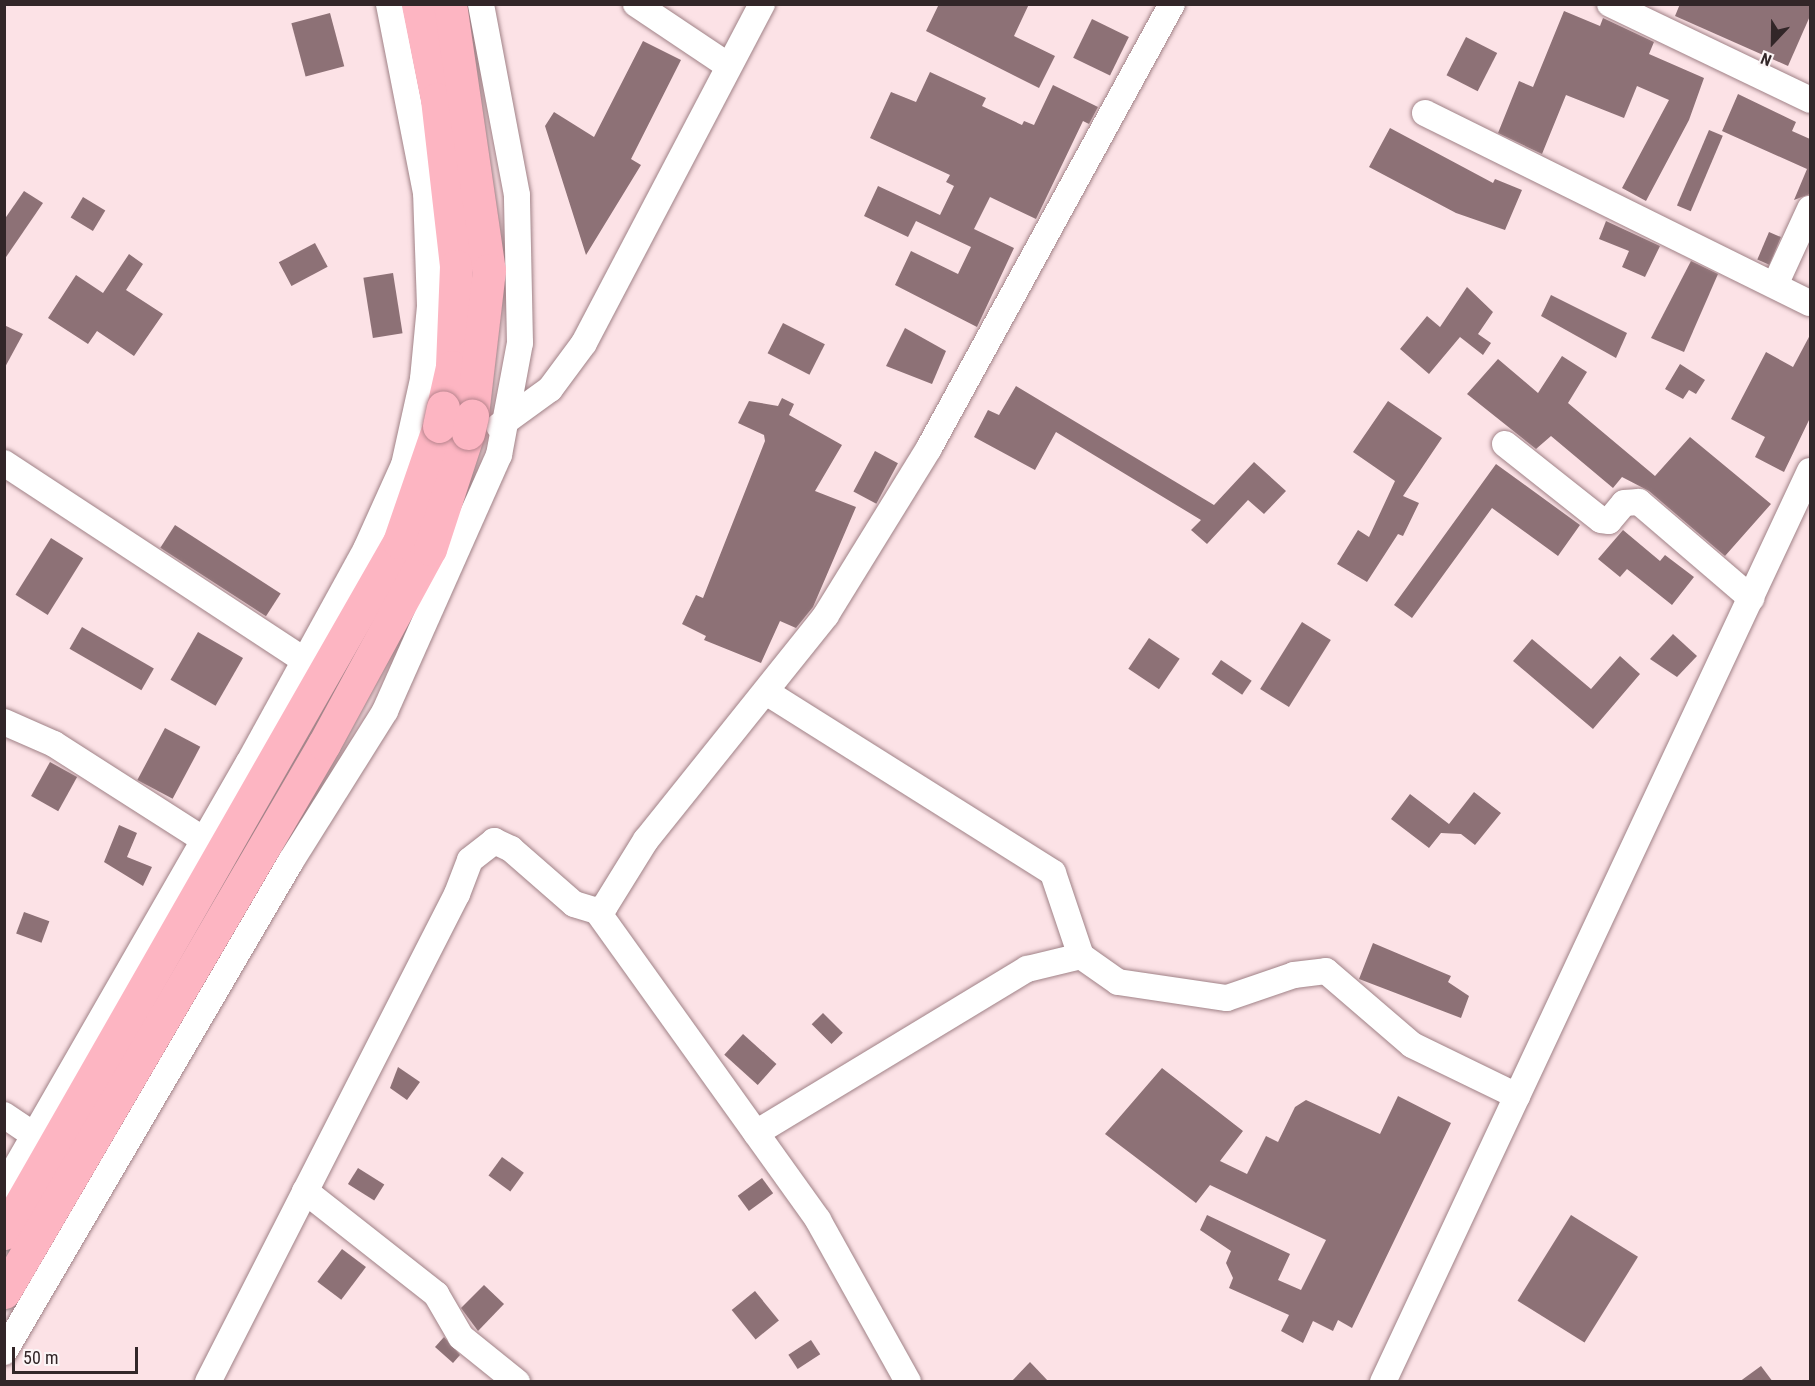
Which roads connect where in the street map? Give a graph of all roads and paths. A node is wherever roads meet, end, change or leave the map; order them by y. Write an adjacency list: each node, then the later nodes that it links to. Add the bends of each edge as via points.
1 (389, 4): 15 (street, via 426,193 430,306)
2 (418, 4): 15 (highway, via 437,99 456,266)
3 (450, 4): 15 (highway, via 489,270)
4 (481, 4): 16 (street, via 517,195 520,343)
5 (636, 4): 9 (street)
6 (762, 4): 9 (street)
7 (1172, 4): 22 (street, via 928,448 826,615)
8 (1610, 4): 10 (street)
9 (727, 65): 16 (street, via 584,343 550,389)
10 (1810, 100)
11 (1425, 113): 13 (street)
12 (1810, 209): 13 (street)
13 (1775, 285): 14 (street)
14 (1810, 303)
15 (448, 417): 16 (street); 21 (street, via 404,465); 33 (highway, via 399,542); 34 (highway, via 430,549 324,744)
16 (504, 428): 35 (street, via 499,455 385,711)
17 (1506, 444): 20 (street, via 1601,520 1609,521 1624,503 1639,502)
18 (4, 463): 21 (street)
19 (1810, 471): 20 (street)
20 (1751, 597): 27 (street)
21 (305, 661): 24 (street)
22 (766, 692): 25 (street, via 646,840); 26 (street, via 1053,873)
23 (4, 722): 24 (street, via 54,744)
24 (204, 840): 30 (street)
25 (597, 912): 29 (street); 32 (street, via 574,904 494,841 470,860 457,894)
26 (1081, 956): 27 (street, via 1118,982 1227,998 1294,975 1326,971 1412,1045); 29 (street, via 1027,969)
27 (1517, 1096): 39 (street)
28 (4, 1115): 30 (street)
29 (756, 1133): 38 (street, via 818,1220)
30 (34, 1135): 31 (street)
31 (4, 1188)
32 (304, 1191): 36 (street); 37 (street, via 436,1294 460,1338)
33 (4, 1233)
34 (4, 1292)
35 (4, 1352)
36 (208, 1382)
37 (517, 1382)
38 (908, 1382)
39 (1383, 1382)

